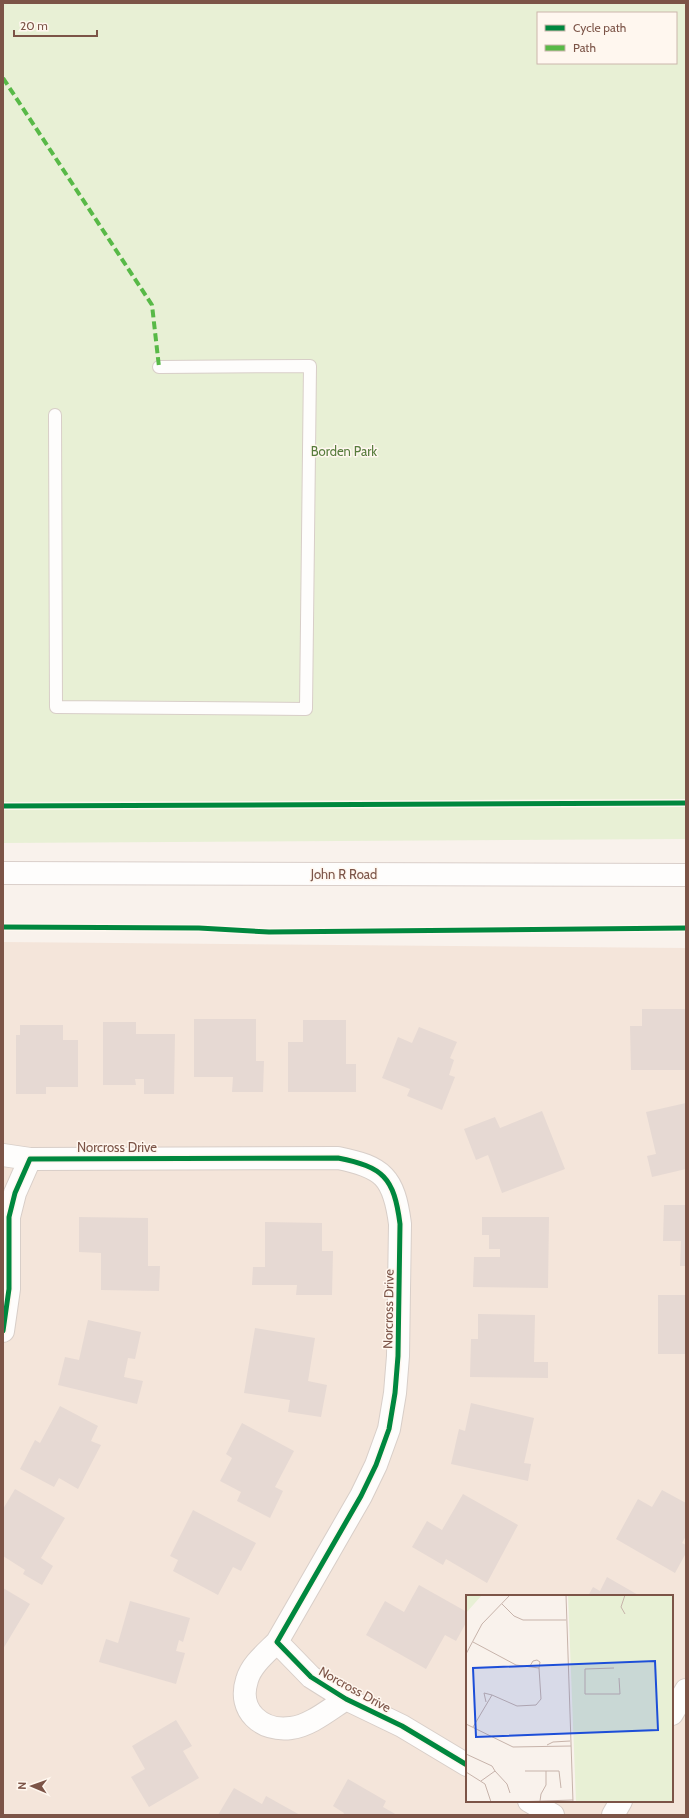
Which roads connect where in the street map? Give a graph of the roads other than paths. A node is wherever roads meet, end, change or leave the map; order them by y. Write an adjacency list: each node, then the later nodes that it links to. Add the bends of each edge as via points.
1 (159, 367): 2 (lane, via 310,366 306,710 56,707)
2 (55, 415)
3 (3, 873): 4 (street, John R Road)
4 (686, 875)
5 (3, 1155): 6 (street, Norcross Drive)
6 (30, 1159): 7 (street, via 15,1193 9,1217); 9 (street, Norcross Drive, via 338,1158 362,1163 380,1172 392,1188 400,1224 397,1371 390,1429 361,1496)
7 (6, 1250): 8 (street, via 9,1289)
8 (3, 1331)
9 (277, 1642): 11 (street, Norcross Drive, via 310,1677); 11 (street, Norcross Drive, via 257,1662 247,1680 245,1694 248,1707 255,1719 266,1727 293,1728)
10 (686, 1690): 12 (street)
11 (346, 1699): 13 (street, Norcross Drive, via 402,1726)
12 (673, 1712)
13 (466, 1764)
14 (531, 1802): 16 (street)
15 (620, 1802): 17 (street)
16 (553, 1815)
17 (613, 1815)

